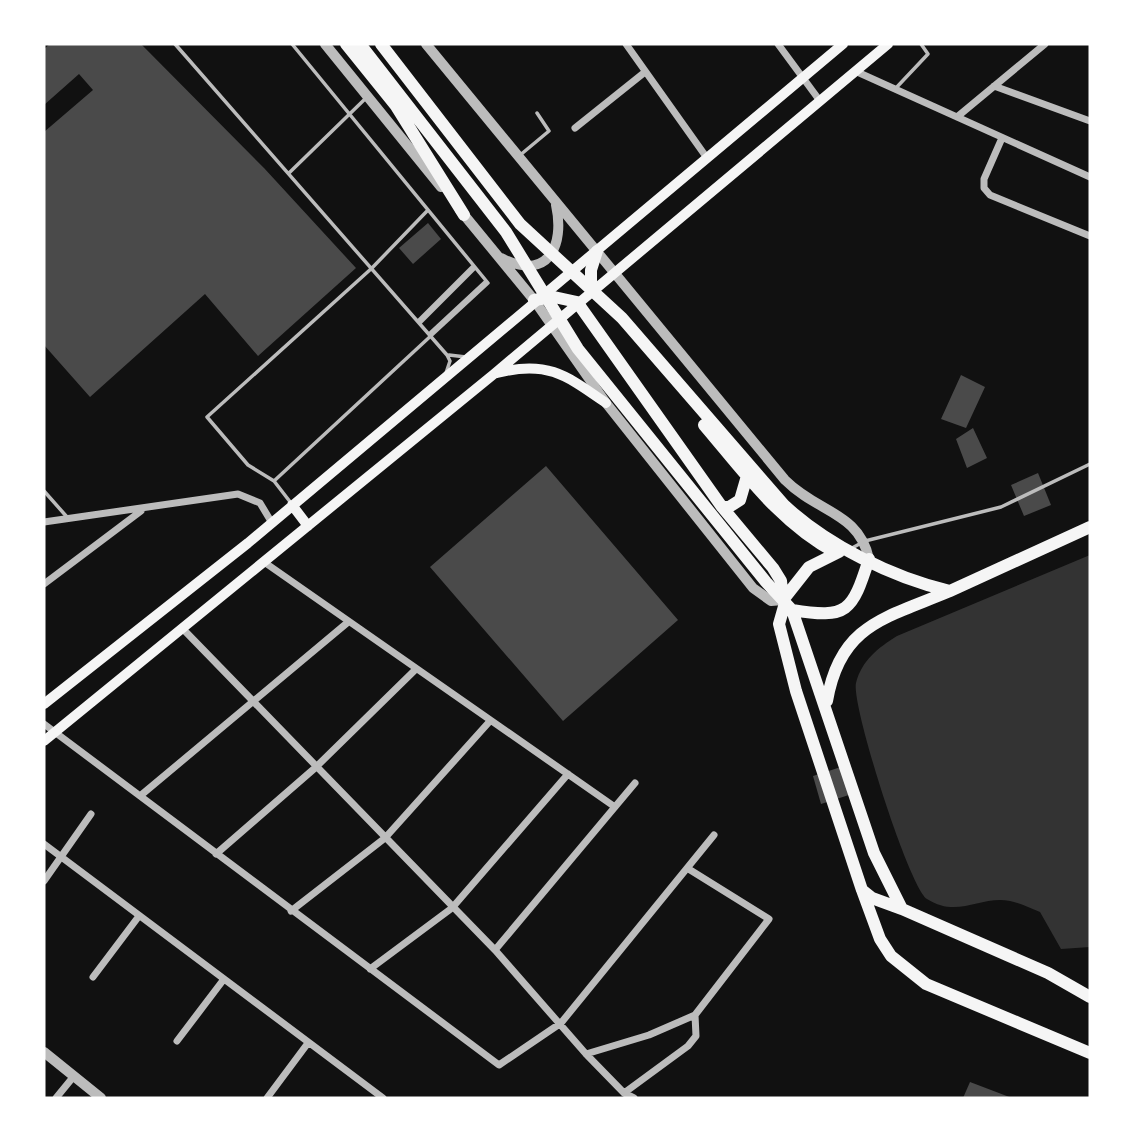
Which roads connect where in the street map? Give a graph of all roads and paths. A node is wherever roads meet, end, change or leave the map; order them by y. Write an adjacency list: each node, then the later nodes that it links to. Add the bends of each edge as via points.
1 (175, 44): 29 (lane)
2 (292, 44): 21 (lane)
3 (325, 44): 19 (street)
4 (346, 44): 33 (highway, via 396,106)
5 (360, 44): 70 (highway, via 506,232 585,358)
6 (381, 44): 64 (highway, via 520,224 622,318 784,505)
7 (426, 44): 27 (street)
8 (625, 44): 15 (street)
9 (778, 44): 16 (street)
10 (843, 44): 16 (main road)
11 (887, 44): 14 (main road)
12 (921, 44): 18 (lane, via 928,54)
13 (1045, 44): 17 (street)
14 (855, 71): 18 (street); 20 (main road)
15 (645, 72): 25 (street); 28 (street)
16 (803, 78): 20 (street); 28 (main road)
17 (994, 86): 23 (street); 24 (street)
18 (894, 89): 23 (street)
19 (368, 97): 21 (lane); 33 (street)
20 (820, 101): 39 (main road)
21 (349, 113): 29 (lane); 32 (lane)
22 (537, 113): 27 (lane, via 550,131)
23 (957, 117): 26 (street)
24 (1090, 121)
25 (575, 128)
26 (1002, 138): 30 (street); 34 (street, via 984,179 990,195)
27 (519, 157): 31 (street)
28 (707, 158): 35 (main road)
29 (288, 173): 38 (lane)
30 (1090, 177)
31 (555, 200): 35 (street); 36 (street, via 559,233 551,256 525,266)
32 (428, 210): 37 (lane); 38 (lane)
33 (464, 215): 36 (street)
34 (1090, 236)
35 (597, 251): 39 (street); 40 (highway); 41 (main road)
36 (497, 257): 41 (street)
37 (474, 267): 43 (lane); 45 (lane, via 488,283)
38 (372, 268): 43 (lane); 53 (lane, via 206,417 248,465)
39 (615, 272): 40 (main road); 63 (street, via 785,480 822,510 853,524)
40 (591, 291): 42 (main road); 52 (highway)
41 (534, 300): 42 (highway); 44 (street); 47 (main road)
42 (577, 302): 44 (main road); 56 (highway)
43 (419, 322): 45 (lane)
44 (551, 324): 48 (main road); 50 (street)
45 (430, 335): 46 (lane); 53 (lane)
46 (447, 355): 47 (lane); 49 (lane, via 450,361)
47 (467, 357): 49 (main road)
48 (494, 374): 50 (main road, via 520,367 545,368 569,377); 61 (main road)
49 (443, 377): 55 (main road)
50 (606, 402): 70 (street, via 753,588 771,601)
51 (1090, 464): 63 (lane, via 1001,507)
52 (747, 476): 56 (highway, via 740,500); 65 (highway, via 786,520)
53 (274, 481): 55 (lane)
54 (44, 491): 58 (lane)
55 (292, 505): 60 (main road); 61 (main road)
56 (722, 507): 70 (highway, via 773,568)
57 (144, 509): 58 (street); 60 (street, via 238,495 260,503); 68 (street)
58 (68, 518): 59 (street)
59 (44, 522)
60 (272, 523): 75 (main road)
61 (307, 526): 67 (main road)
62 (1090, 527): 69 (highway)
63 (865, 541): 64 (lane); 66 (street)
64 (849, 549): 65 (highway); 66 (highway)
65 (836, 553): 70 (highway, via 808,567)
66 (869, 559): 69 (highway, via 910,580); 70 (highway, via 848,607 827,615)
67 (264, 562): 71 (street); 72 (main road)
68 (44, 584)
69 (950, 591): 76 (highway, via 887,617 849,643 831,674)
70 (787, 604): 76 (highway); 94 (highway, via 779,624 787,659)
71 (347, 623): 73 (street); 74 (street)
72 (183, 629): 74 (street); 79 (main road)
73 (415, 670): 77 (street); 81 (street)
74 (251, 701): 81 (street); 84 (street)
75 (44, 704)
76 (826, 704): 96 (highway, via 874,853)
77 (490, 721): 82 (street); 88 (street)
78 (44, 724): 79 (street)
79 (54, 732): 80 (main road); 84 (street)
80 (44, 741)
81 (315, 768): 88 (street); 90 (street)
82 (568, 774): 85 (street); 95 (street)
83 (635, 783): 85 (street)
84 (140, 796): 90 (street)
85 (615, 807): 99 (street)
86 (91, 814): 91 (street)
87 (714, 835): 92 (street)
88 (385, 838): 95 (street); 97 (street)
89 (44, 844): 91 (street)
90 (216, 854): 97 (street)
91 (62, 857): 93 (street); 98 (street)
92 (687, 868): 104 (street, via 769,919); 105 (street)
93 (44, 881)
94 (862, 890): 96 (highway); 109 (highway, via 891,956 926,984)
95 (452, 908): 99 (street); 100 (street)
96 (901, 909): 103 (highway)
97 (291, 911): 100 (street)
98 (138, 916): 101 (street); 102 (street)
99 (495, 950): 105 (street)
100 (370, 969): 105 (street, via 499,1065)
101 (93, 977)
102 (224, 979): 106 (street); 107 (street)
103 (1088, 995)
104 (695, 1015): 110 (street); 112 (street, via 696,1036 688,1046)
105 (561, 1023): 110 (street)
106 (177, 1041)
107 (308, 1043): 115 (street); 116 (street)
108 (44, 1052): 111 (street)
109 (1090, 1053)
110 (586, 1054): 112 (street)
111 (74, 1076): 113 (street); 114 (street)
112 (624, 1093): 117 (street)
113 (56, 1098)
114 (101, 1098)
115 (267, 1098)
116 (383, 1098)
117 (634, 1098)

